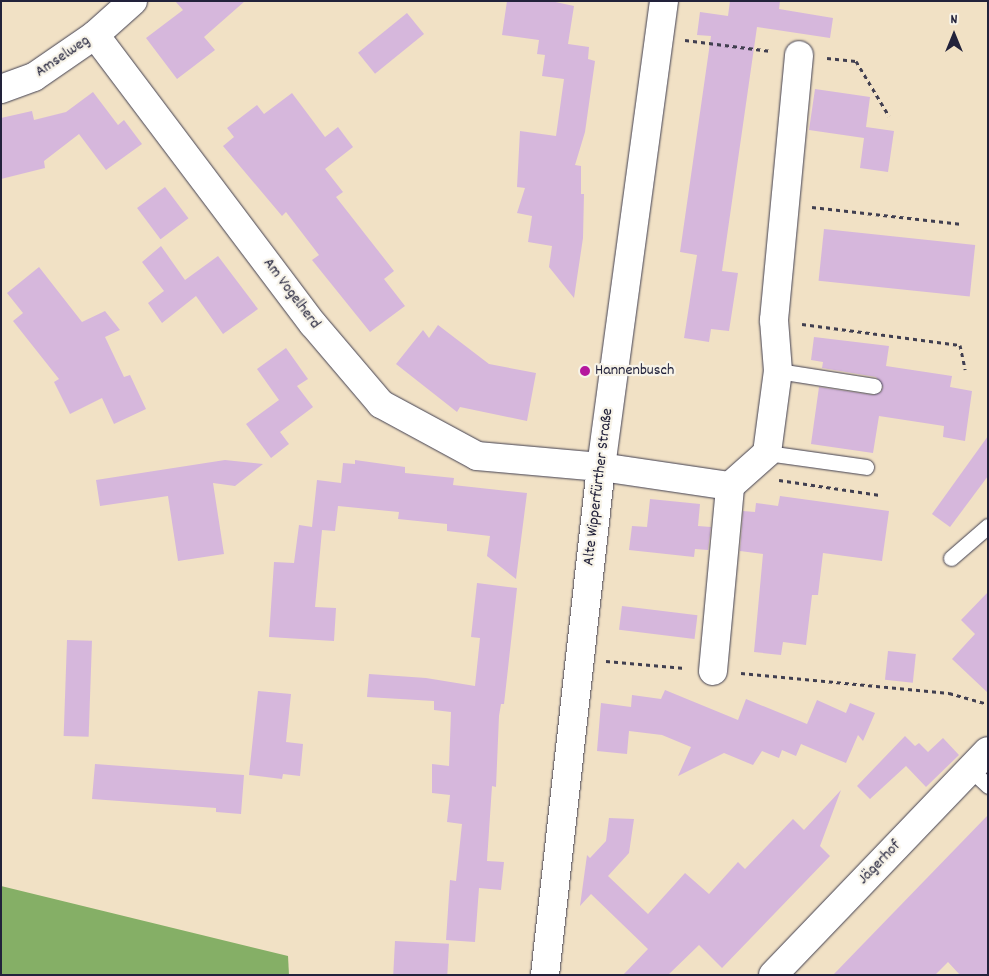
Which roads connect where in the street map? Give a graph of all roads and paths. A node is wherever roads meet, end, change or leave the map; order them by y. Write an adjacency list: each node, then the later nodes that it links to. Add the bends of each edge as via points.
1 (134, 1): 3 (street)
2 (664, 1): 13 (street, Alte Wipperfürther Straße)
3 (96, 35): 5 (street, Amselweg, via 34,77); 13 (street, Am Vogelherd, via 313,324 381,404 477,456)
4 (800, 55): 6 (street)
5 (1, 89)
6 (785, 204): 7 (path); 8 (street)
7 (962, 224)
8 (774, 320): 9 (path, via 960,345); 10 (street)
9 (966, 370)
10 (778, 371): 11 (lane); 12 (street)
11 (874, 386)
12 (768, 453): 14 (lane); 15 (street)
13 (601, 466): 15 (street); 19 (street, Alte Wipperfürther Straße)
14 (866, 466)
15 (736, 481): 16 (path); 20 (street)
16 (880, 495)
17 (988, 526): 18 (lane)
18 (951, 558)
19 (578, 659): 20 (path); 23 (street, Alte Wipperfürther Straße)
20 (713, 670): 21 (path, via 949,694)
21 (988, 704)
22 (983, 766): 24 (street, Jägerhof)
23 (545, 975)
24 (773, 975)

